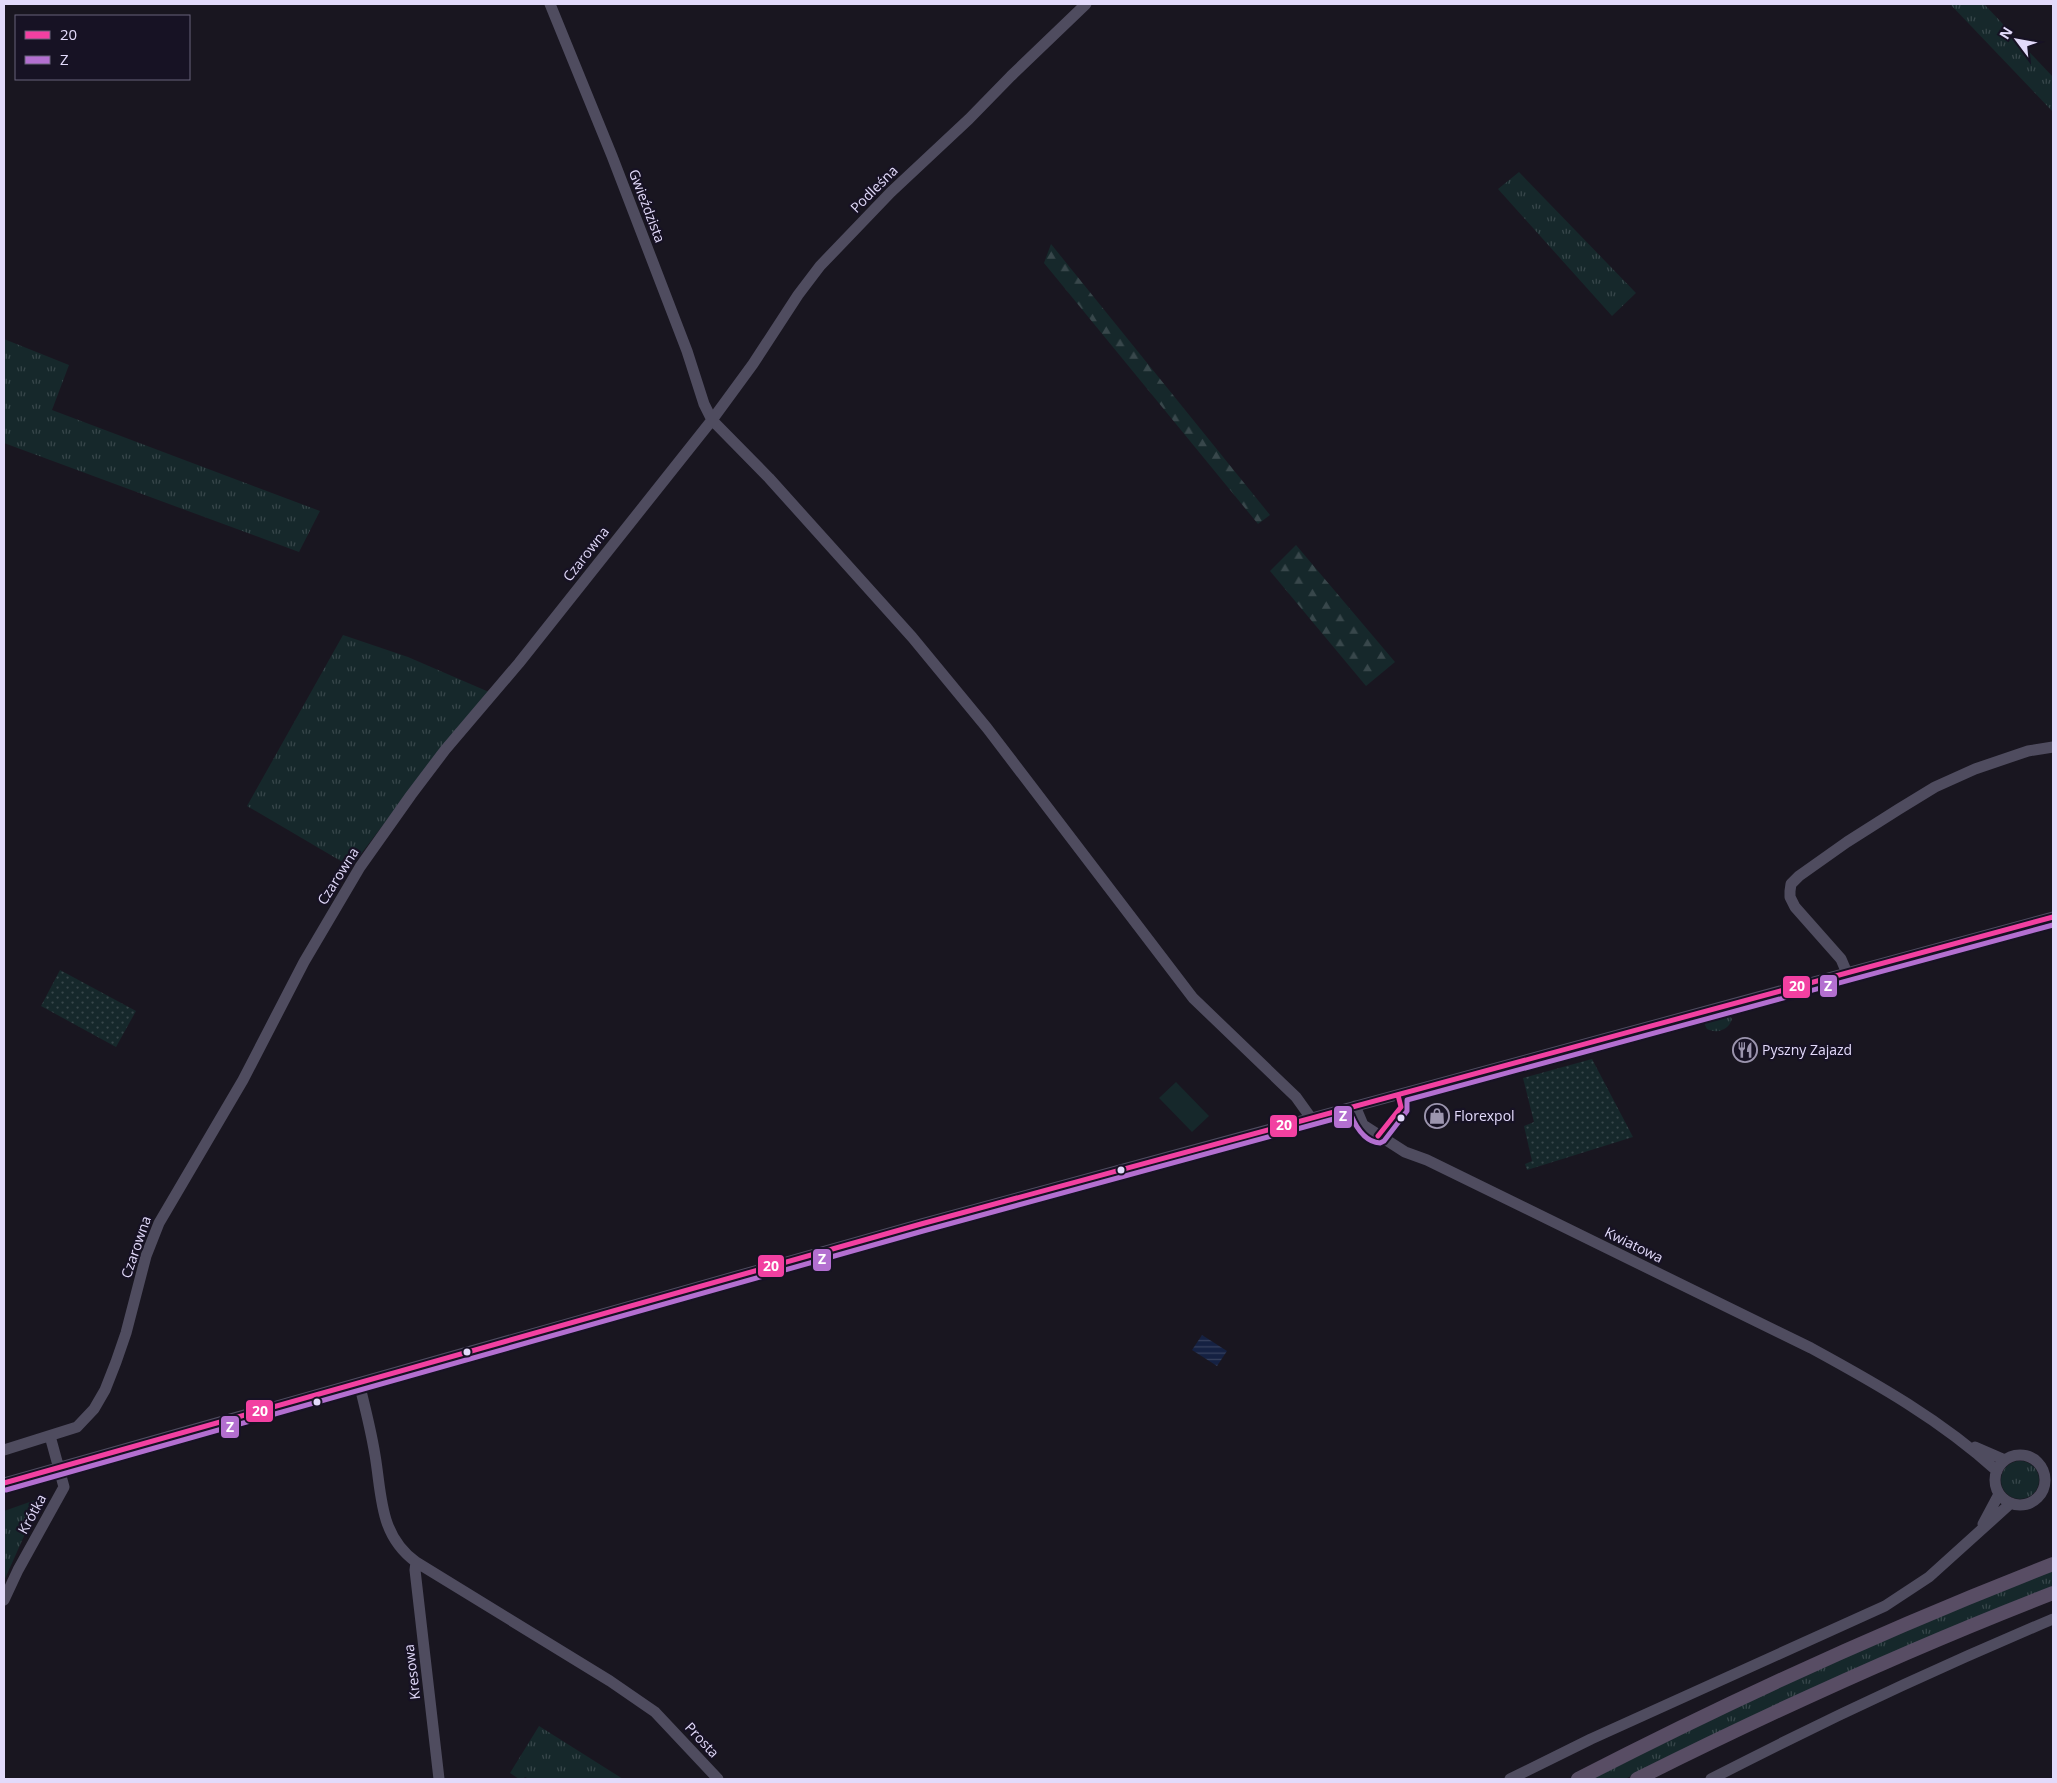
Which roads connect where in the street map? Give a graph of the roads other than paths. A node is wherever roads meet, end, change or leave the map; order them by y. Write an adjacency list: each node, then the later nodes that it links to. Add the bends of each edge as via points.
1 (550, 4): 3 (street, Gwieździsta, via 612,156)
2 (1086, 4): 3 (street, Podleśna, via 970,120 891,192 820,266)
3 (712, 420): 8 (street, via 769,478 912,637 987,728 1193,998 1296,1096); 10 (street, Czarowna, via 514,670 445,750 360,868 304,962 243,1080 159,1223 105,1390 94,1409 76,1426)
4 (2053, 747): 6 (street, via 2018,754 1935,787 1798,876 1791,884 1790,897 1842,959)
5 (2053, 917): 6 (street)
6 (1848, 973): 7 (street)
7 (1355, 1106): 8 (street); 11 (street, Kwiatowa, via 1363,1125 1405,1152 1811,1348 1909,1404)
8 (1311, 1118): 9 (street)
9 (359, 1383): 14 (street); 22 (street, Prosta, via 386,1521 393,1538)
10 (50, 1436): 12 (street, Czarowna); 14 (street, Krótka)
11 (1966, 1443): 13 (street); 15 (street)
12 (4, 1450)
13 (2005, 1460): 15 (street); 16 (street, via 2017,1455 2029,1456)
14 (59, 1467): 17 (street); 25 (street, Krótka, via 64,1487)
15 (1997, 1471): 19 (street, via 1995,1478)
16 (2049, 1474): 18 (street)
17 (4, 1483)
18 (2048, 1488): 20 (street, via 2030,1503)
19 (1999, 1494): 20 (street); 21 (street)
20 (2011, 1503): 21 (street)
21 (1979, 1530): 29 (street, via 1929,1577 1884,1606)
22 (416, 1562): 27 (street, Kresowa); 28 (street, Prosta, via 610,1680 649,1708)
23 (2053, 1564): 30 (main road, via 1824,1659)
24 (2053, 1593): 31 (main road, via 1846,1678)
25 (4, 1600)
26 (2053, 1619): 32 (street, via 1867,1701)
27 (440, 1779)
28 (718, 1779)
29 (1510, 1779)
30 (1578, 1779)
31 (1637, 1779)
32 (1711, 1779)

